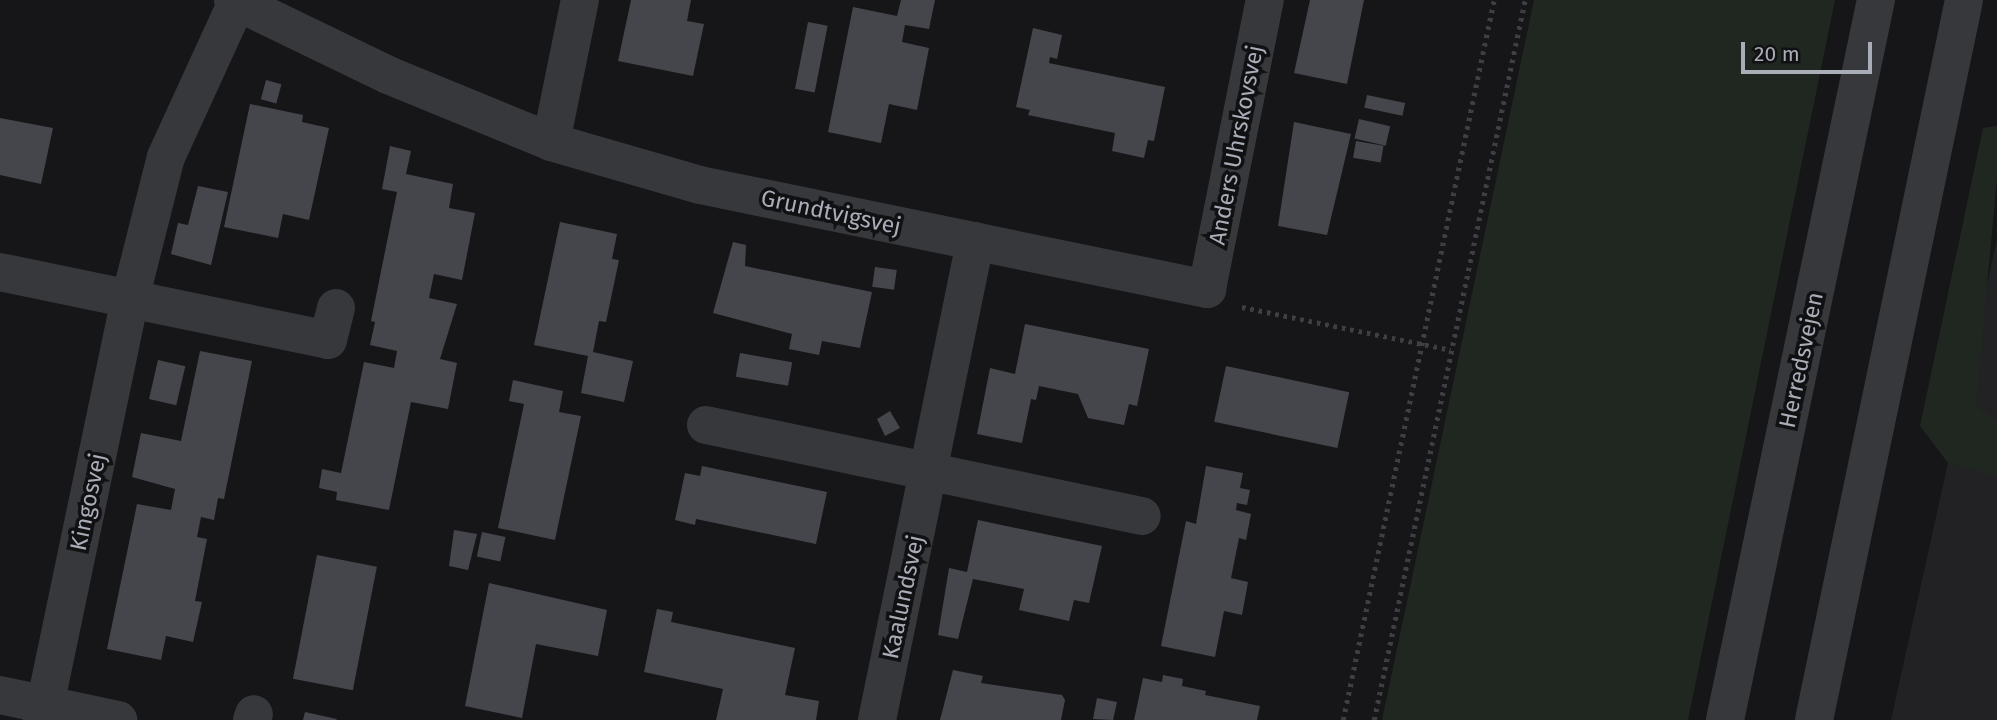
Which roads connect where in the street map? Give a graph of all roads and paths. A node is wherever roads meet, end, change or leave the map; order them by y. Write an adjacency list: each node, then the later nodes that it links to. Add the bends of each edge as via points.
1 (580, 0): 8 (street)
2 (1265, 0): 11 (street, Anders Uhrskovsvej)
3 (1494, 0): 14 (path)
4 (1525, 0): 15 (path)
5 (1876, 0): 25 (street, Herredsvejen)
6 (1964, 0): 26 (street)
7 (235, 1): 8 (street, Grundtvigsvej, via 388,75); 12 (street, Kingosvej, via 166,157)
8 (551, 142): 9 (street, Grundtvigsvej, via 700,185)
9 (975, 241): 11 (street, Grundtvigsvej); 17 (street, Kaalundsvej)
10 (0, 272): 12 (street)
11 (1207, 289): 14 (path, via 1224,303)
12 (130, 299): 13 (street, via 328,340); 20 (street, Kingosvej)
13 (336, 308)
14 (1421, 344): 15 (path); 23 (path)
15 (1451, 350): 24 (path)
16 (706, 425): 17 (street)
17 (928, 474): 18 (street); 22 (street, Kaalundsvej)
18 (1142, 516)
19 (0, 695): 20 (street)
20 (44, 712): 21 (street)
21 (118, 720)
22 (877, 720)
23 (1343, 720)
24 (1374, 720)
25 (1725, 720)
26 (1814, 720)

